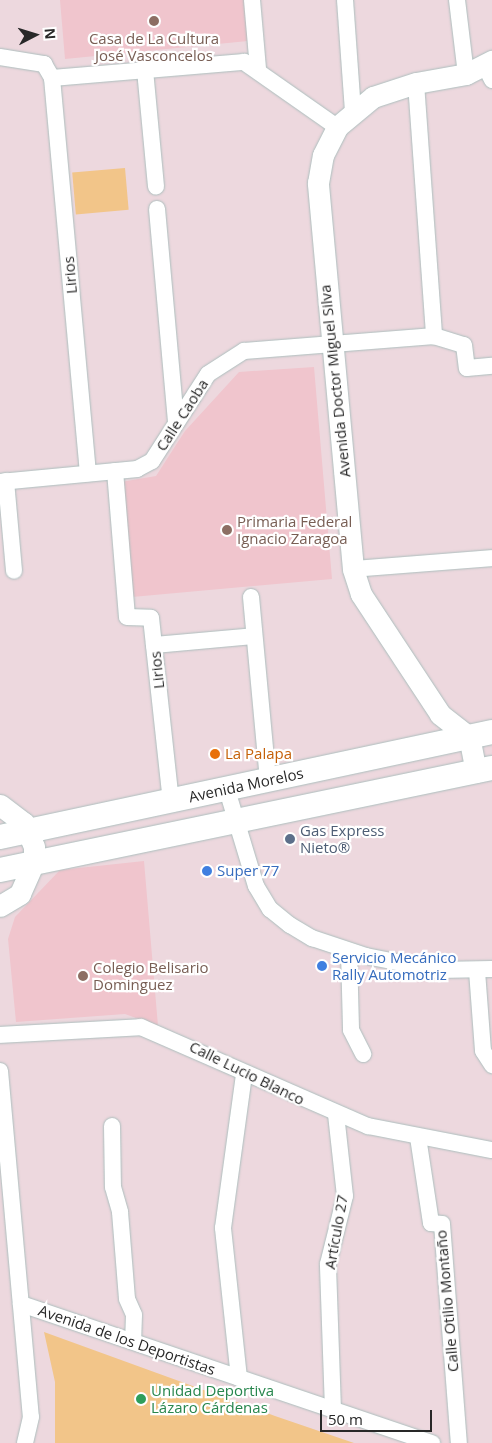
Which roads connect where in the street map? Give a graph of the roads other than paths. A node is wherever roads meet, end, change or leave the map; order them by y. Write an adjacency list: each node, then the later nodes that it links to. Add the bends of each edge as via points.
1 (252, 0): 5 (street)
2 (345, 0): 11 (street)
3 (457, 0): 8 (street)
4 (0, 58): 9 (street, via 44,64)
5 (258, 68): 7 (street, via 237,61); 12 (street)
6 (489, 68): 8 (street, Avenida Doctor Miguel Silva)
7 (145, 70): 9 (street); 13 (street)
8 (466, 74): 10 (street, Avenida Doctor Miguel Silva)
9 (52, 78): 20 (street, Lirios)
10 (416, 83): 11 (street, Avenida Doctor Miguel Silva, via 372,97); 15 (street)
11 (353, 112): 12 (street, Avenida Doctor Miguel Silva)
12 (337, 127): 16 (street, Avenida Doctor Miguel Silva, via 323,155 318,183)
13 (156, 186)
14 (157, 209): 18 (street)
15 (434, 336): 16 (street, Calle Caoba); 17 (street, via 464,346 467,368)
16 (330, 342): 18 (street, Calle Caoba, via 269,347 229,357 208,374); 23 (street, Avenida Doctor Miguel Silva)
17 (492, 366)
18 (176, 422): 19 (street, Calle Caoba, via 152,461 137,469)
19 (115, 471): 20 (street, Calle Caoba); 27 (street, Lirios, via 127,617 151,618)
20 (88, 473): 21 (street, Calle Caoba)
21 (3, 481): 24 (street)
22 (492, 558): 23 (street)
23 (353, 570): 29 (street, Avenida Doctor Miguel Silva, via 361,594 440,714)
24 (14, 572)
25 (251, 597): 26 (street)
26 (254, 636): 27 (street); 31 (street)
27 (154, 645): 33 (street, Lirios)
28 (492, 732): 29 (main road, Avenida Morelos)
29 (469, 737): 30 (street); 31 (main road, Avenida Morelos)
30 (484, 770): 35 (main road)
31 (268, 781): 32 (main road, Avenida Morelos)
32 (227, 790): 33 (main road, Avenida Morelos); 35 (street)
33 (171, 802): 36 (main road, Avenida Morelos)
34 (0, 805): 36 (street, via 16,815)
35 (234, 823): 38 (main road); 41 (street, via 256,886 270,909 312,938)
36 (29, 832): 37 (main road, Avenida Morelos); 38 (street)
37 (0, 837)
38 (34, 862): 39 (main road); 40 (street, via 20,894)
39 (0, 870)
40 (0, 906)
41 (349, 952): 42 (street, via 437,970); 44 (street, via 351,1030)
42 (484, 970): 45 (street, via 483,1051)
43 (0, 1035): 47 (street, Calle Lucio Blanco, via 141,1027)
44 (363, 1054)
45 (492, 1065)
46 (0, 1071): 52 (street)
47 (244, 1074): 48 (street, Calle Lucio Blanco); 54 (street, via 223,1228)
48 (336, 1114): 50 (street, Calle Lucio Blanco); 55 (street, Artículo 27, via 345,1196 328,1264)
49 (112, 1126): 53 (street, via 113,1187 120,1212 127,1299 134,1315)
50 (418, 1137): 51 (street, Calle Lucio Blanco); 58 (street, Calle Otilio Montaño, via 431,1223 442,1224)
51 (492, 1150)
52 (21, 1304): 53 (street, Avenida de los Deportistas); 56 (street, via 31,1417)
53 (133, 1340): 54 (street, Avenida de los Deportistas)
54 (239, 1378): 55 (street, Avenida de los Deportistas)
55 (334, 1410): 57 (street, Avenida de los Deportistas)
56 (25, 1443)
57 (432, 1443)
58 (459, 1443)

